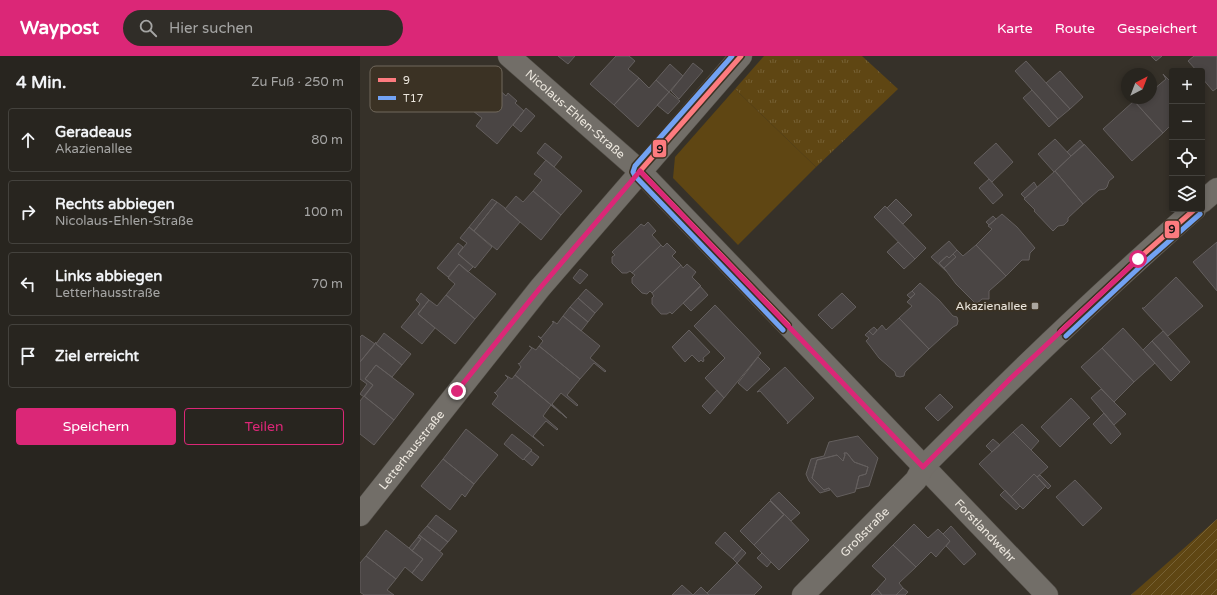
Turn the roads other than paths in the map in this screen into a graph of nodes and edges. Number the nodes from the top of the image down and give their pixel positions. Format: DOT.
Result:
graph roads {
  1 [pos="509,56"];
  2 [pos="742,56"];
  3 [pos="640,171"];
  4 [pos="1217,189"];
  5 [pos="1205,199"];
  6 [pos="1191,212"];
  7 [pos="923,467"];
  8 [pos="360,515"];
  9 [pos="803,595"];
  10 [pos="1047,595"];
  1 -- 3 [label="street, Nicolaus-Ehlen-Straße"];
  2 -- 3 [label="street, Letterhausstraße"];
  3 -- 7 [label="street, Nicolaus-Ehlen-Straße"];
  3 -- 8 [label="street, Letterhausstraße"];
  4 -- 5 [label="street"];
  6 -- 7 [label="street"];
  7 -- 9 [label="street, Großstraße"];
  7 -- 10 [label="street, Forstlandwehr"];
}
